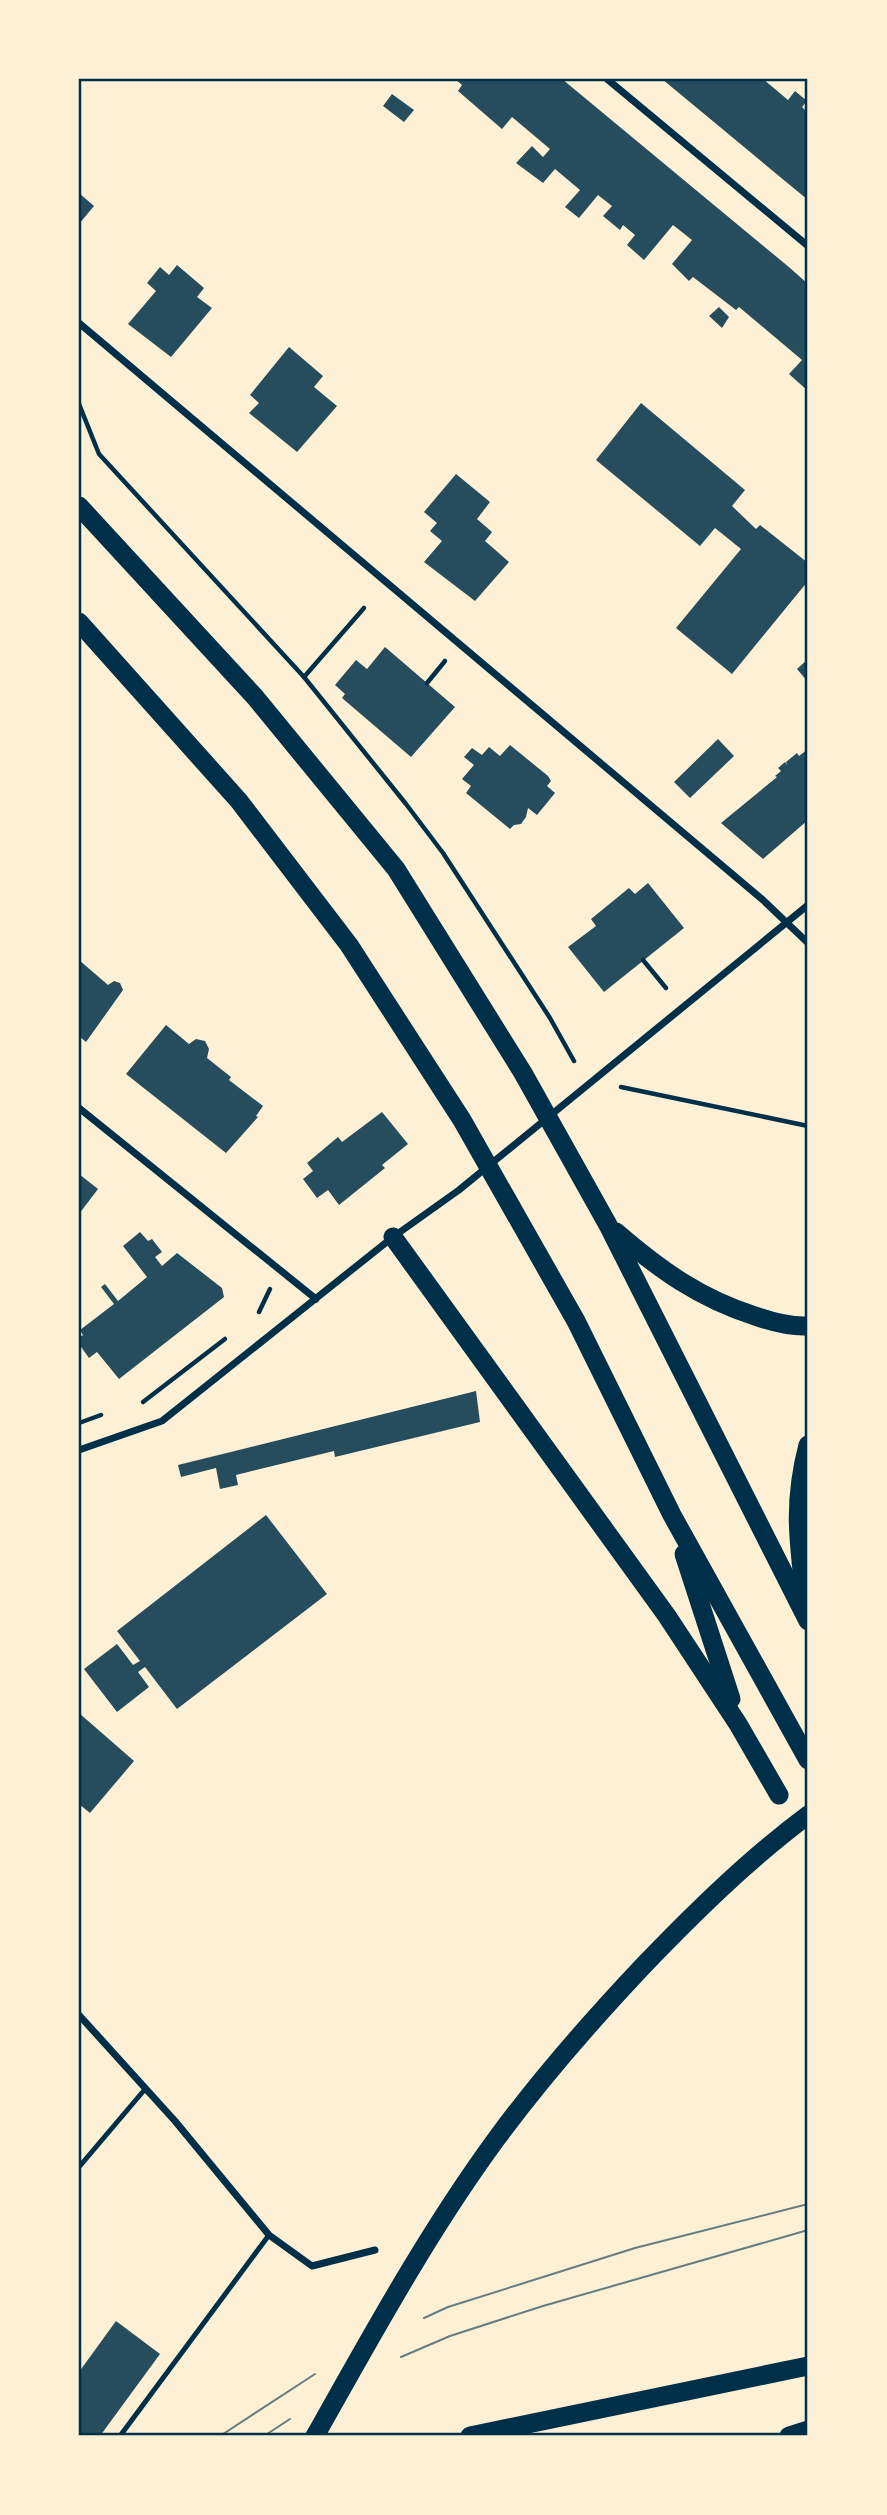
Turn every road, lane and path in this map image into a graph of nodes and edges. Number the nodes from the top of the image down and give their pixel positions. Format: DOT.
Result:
graph roads {
  1 [pos="607,79"];
  2 [pos="808,246"];
  3 [pos="79,323"];
  4 [pos="79,404"];
  5 [pos="79,506"];
  6 [pos="364,607"];
  7 [pos="79,622"];
  8 [pos="445,661"];
  9 [pos="304,677"];
  10 [pos="427,683"];
  11 [pos="808,905"];
  12 [pos="789,923"];
  13 [pos="808,943"];
  14 [pos="643,960"];
  15 [pos="666,988"];
  16 [pos="574,1060"];
  17 [pos="604,1072"];
  18 [pos="79,1108"];
  19 [pos="808,1126"];
  20 [pos="607,1225"];
  21 [pos="393,1237"];
  22 [pos="271,1285"];
  23 [pos="316,1299"];
  24 [pos="251,1318"];
  25 [pos="808,1326"];
  26 [pos="229,1335"];
  27 [pos="142,1403"];
  28 [pos="104,1415"];
  29 [pos="79,1423"];
  30 [pos="808,1445"];
  31 [pos="79,1450"];
  32 [pos="672,1515"];
  33 [pos="808,1620"];
  34 [pos="738,1724"];
  35 [pos="808,1760"];
  36 [pos="779,1795"];
  37 [pos="808,1815"];
  38 [pos="79,2015"];
  39 [pos="146,2088"];
  40 [pos="79,2167"];
  41 [pos="269,2235"];
  42 [pos="375,2250"];
  43 [pos="808,2366"];
  44 [pos="808,2430"];
  45 [pos="120,2436"];
  46 [pos="315,2436"];
  47 [pos="470,2436"];
  48 [pos="789,2436"];
  1 -- 2 [label="street"];
  3 -- 12 [label="street"];
  4 -- 9 [label="path"];
  5 -- 20 [label="highway"];
  6 -- 9 [label="path"];
  7 -- 32 [label="highway"];
  8 -- 10 [label="path"];
  9 -- 16 [label="path"];
  11 -- 12 [label="street"];
  12 -- 13 [label="street"];
  12 -- 17 [label="street"];
  14 -- 15 [label="path"];
  17 -- 19 [label="path"];
  17 -- 21 [label="street"];
  18 -- 23 [label="street"];
  20 -- 25 [label="highway"];
  20 -- 33 [label="highway"];
  21 -- 23 [label="street"];
  21 -- 34 [label="highway"];
  22 -- 24 [label="path"];
  23 -- 31 [label="street"];
  26 -- 27 [label="path"];
  28 -- 29 [label="path"];
  30 -- 33 [label="highway"];
  32 -- 34 [label="highway"];
  32 -- 35 [label="highway"];
  34 -- 36 [label="highway"];
  37 -- 46 [label="highway"];
  38 -- 39 [label="street"];
  39 -- 40 [label="lane"];
  39 -- 41 [label="street"];
  41 -- 42 [label="street"];
  41 -- 45 [label="lane"];
  43 -- 47 [label="highway"];
  44 -- 48 [label="highway"];
}
